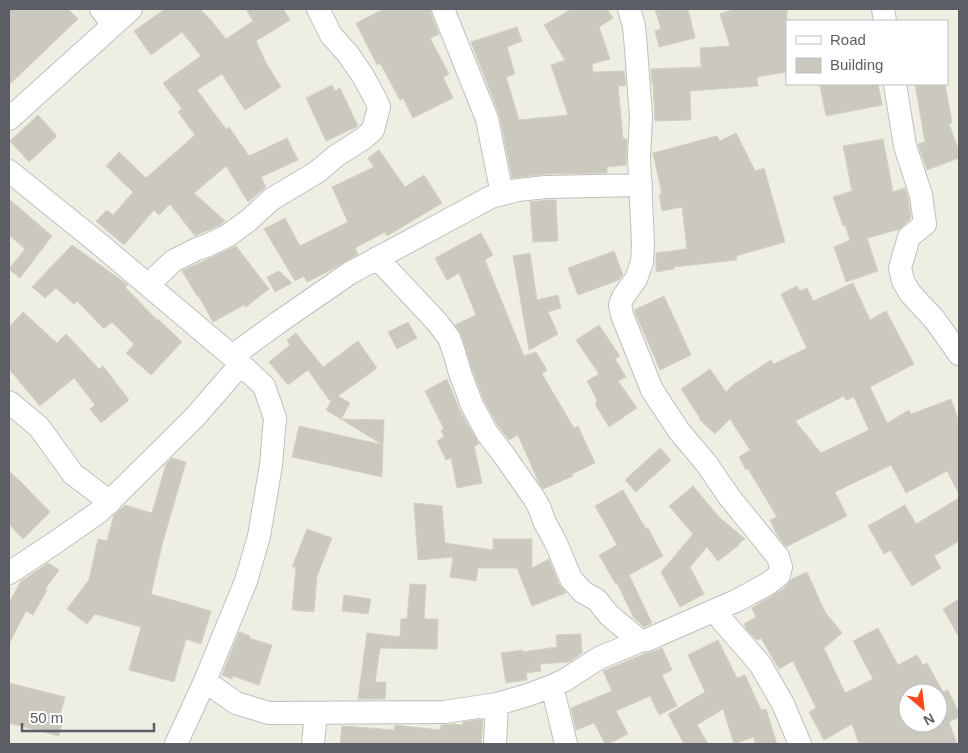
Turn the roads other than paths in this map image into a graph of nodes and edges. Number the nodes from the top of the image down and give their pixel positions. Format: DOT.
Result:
graph roads {
  1 [pos="131,9"];
  2 [pos="318,9"];
  3 [pos="443,9"];
  4 [pos="629,9"];
  5 [pos="107,17"];
  6 [pos="895,85"];
  7 [pos="9,119"];
  8 [pos="9,171"];
  9 [pos="640,185"];
  10 [pos="502,194"];
  11 [pos="377,258"];
  12 [pos="148,285"];
  13 [pos="959,354"];
  14 [pos="236,360"];
  15 [pos="9,402"];
  16 [pos="110,502"];
  17 [pos="9,573"];
  18 [pos="714,611"];
  19 [pos="640,641"];
  20 [pos="205,681"];
  21 [pos="552,686"];
  22 [pos="497,704"];
  23 [pos="316,714"];
  24 [pos="176,744"];
  25 [pos="313,744"];
  26 [pos="495,744"];
  27 [pos="566,744"];
  28 [pos="800,744"];
  1 -- 5 [label="street"];
  2 -- 12 [label="street"];
  3 -- 10 [label="street"];
  4 -- 9 [label="street"];
  5 -- 7 [label="street"];
  6 -- 13 [label="street"];
  8 -- 12 [label="street"];
  9 -- 10 [label="street"];
  9 -- 18 [label="street"];
  10 -- 11 [label="street"];
  11 -- 14 [label="street"];
  11 -- 19 [label="street"];
  12 -- 14 [label="street"];
  14 -- 16 [label="street"];
  14 -- 20 [label="street"];
  15 -- 16 [label="street"];
  16 -- 17 [label="street"];
  18 -- 19 [label="street"];
  18 -- 28 [label="street"];
  19 -- 21 [label="street"];
  20 -- 23 [label="street"];
  20 -- 24 [label="street"];
  21 -- 22 [label="street"];
  21 -- 27 [label="street"];
  22 -- 23 [label="street"];
  22 -- 26 [label="street"];
  23 -- 25 [label="street"];
}
